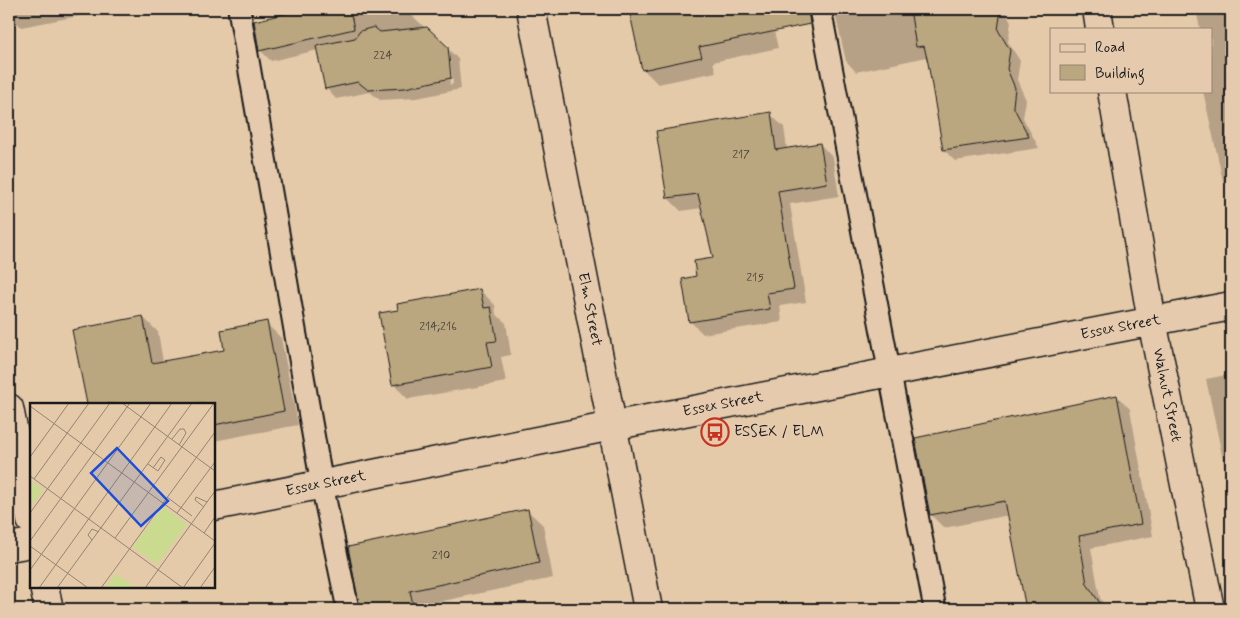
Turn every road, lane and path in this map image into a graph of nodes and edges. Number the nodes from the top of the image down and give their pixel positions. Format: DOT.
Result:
graph roads {
  1 [pos="238,9"];
  2 [pos="531,9"];
  3 [pos="820,9"];
  4 [pos="1097,9"];
  5 [pos="1100,28"];
  6 [pos="1112,92"];
  7 [pos="1231,306"];
  8 [pos="1152,321"];
  9 [pos="890,372"];
  10 [pos="9,408"];
  11 [pos="613,426"];
  12 [pos="322,484"];
  13 [pos="215,506"];
  14 [pos="30,515"];
  15 [pos="30,543"];
  16 [pos="9,547"];
  17 [pos="44,588"];
  18 [pos="49,609"];
  19 [pos="348,609"];
  20 [pos="648,609"];
  21 [pos="935,609"];
  22 [pos="1210,609"];
  1 -- 12 [label="lane"];
  2 -- 11 [label="street, Elm Street"];
  3 -- 9 [label="lane"];
  4 -- 5 [label="street"];
  6 -- 8 [label="street, Walnut Street"];
  7 -- 8 [label="street, Essex Street"];
  8 -- 9 [label="street, Essex Street"];
  8 -- 22 [label="street, Walnut Street"];
  9 -- 11 [label="street, Essex Street"];
  9 -- 21 [label="lane"];
  10 -- 14 [label="street"];
  11 -- 12 [label="street, Essex Street"];
  11 -- 20 [label="street, Elm Street"];
  12 -- 13 [label="street, Essex Street"];
  12 -- 19 [label="lane"];
  15 -- 16 [label="street"];
  17 -- 18 [label="street"];
}
